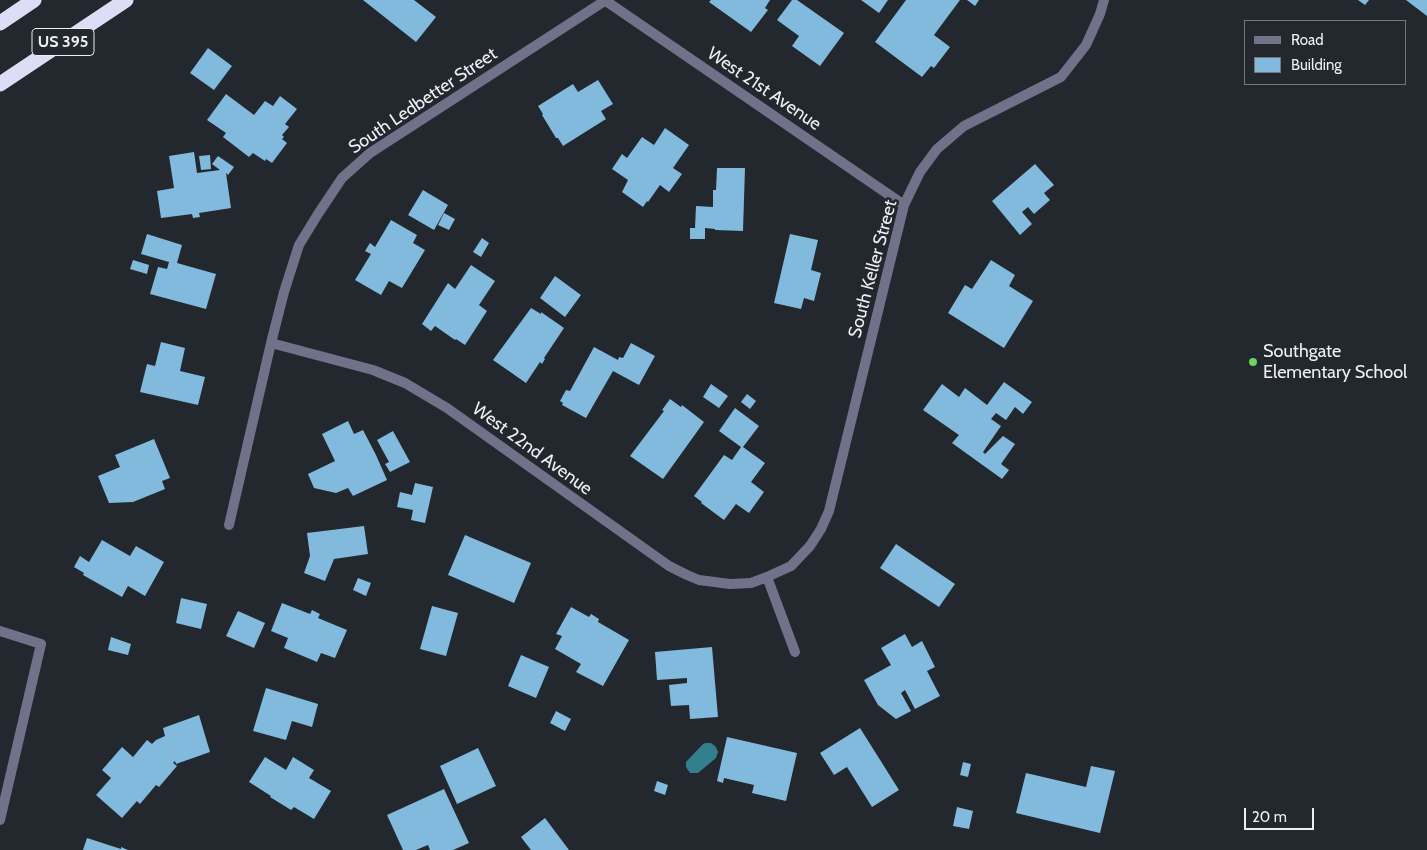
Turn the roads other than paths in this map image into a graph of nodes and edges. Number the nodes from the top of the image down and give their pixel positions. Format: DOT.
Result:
graph roads {
  1 [pos="34,0"];
  2 [pos="126,0"];
  3 [pos="606,0"];
  4 [pos="1104,0"];
  5 [pos="0,23"];
  6 [pos="0,84"];
  7 [pos="904,205"];
  8 [pos="271,343"];
  9 [pos="229,525"];
  10 [pos="767,577"];
  11 [pos="0,632"];
  12 [pos="795,652"];
  13 [pos="5,777"];
  14 [pos="0,820"];
  1 -- 5 [label="highway, US 395"];
  2 -- 6 [label="highway, US 395"];
  3 -- 7 [label="street, West 21st Avenue"];
  3 -- 8 [label="street, South Ledbetter Street"];
  4 -- 7 [label="street, South Keller Street"];
  7 -- 10 [label="street, South Keller Street"];
  8 -- 9 [label="street, South Ledbetter Street"];
  8 -- 10 [label="street, West 22nd Avenue"];
  10 -- 12 [label="street"];
  11 -- 13 [label="street"];
  13 -- 14 [label="street"];
}
